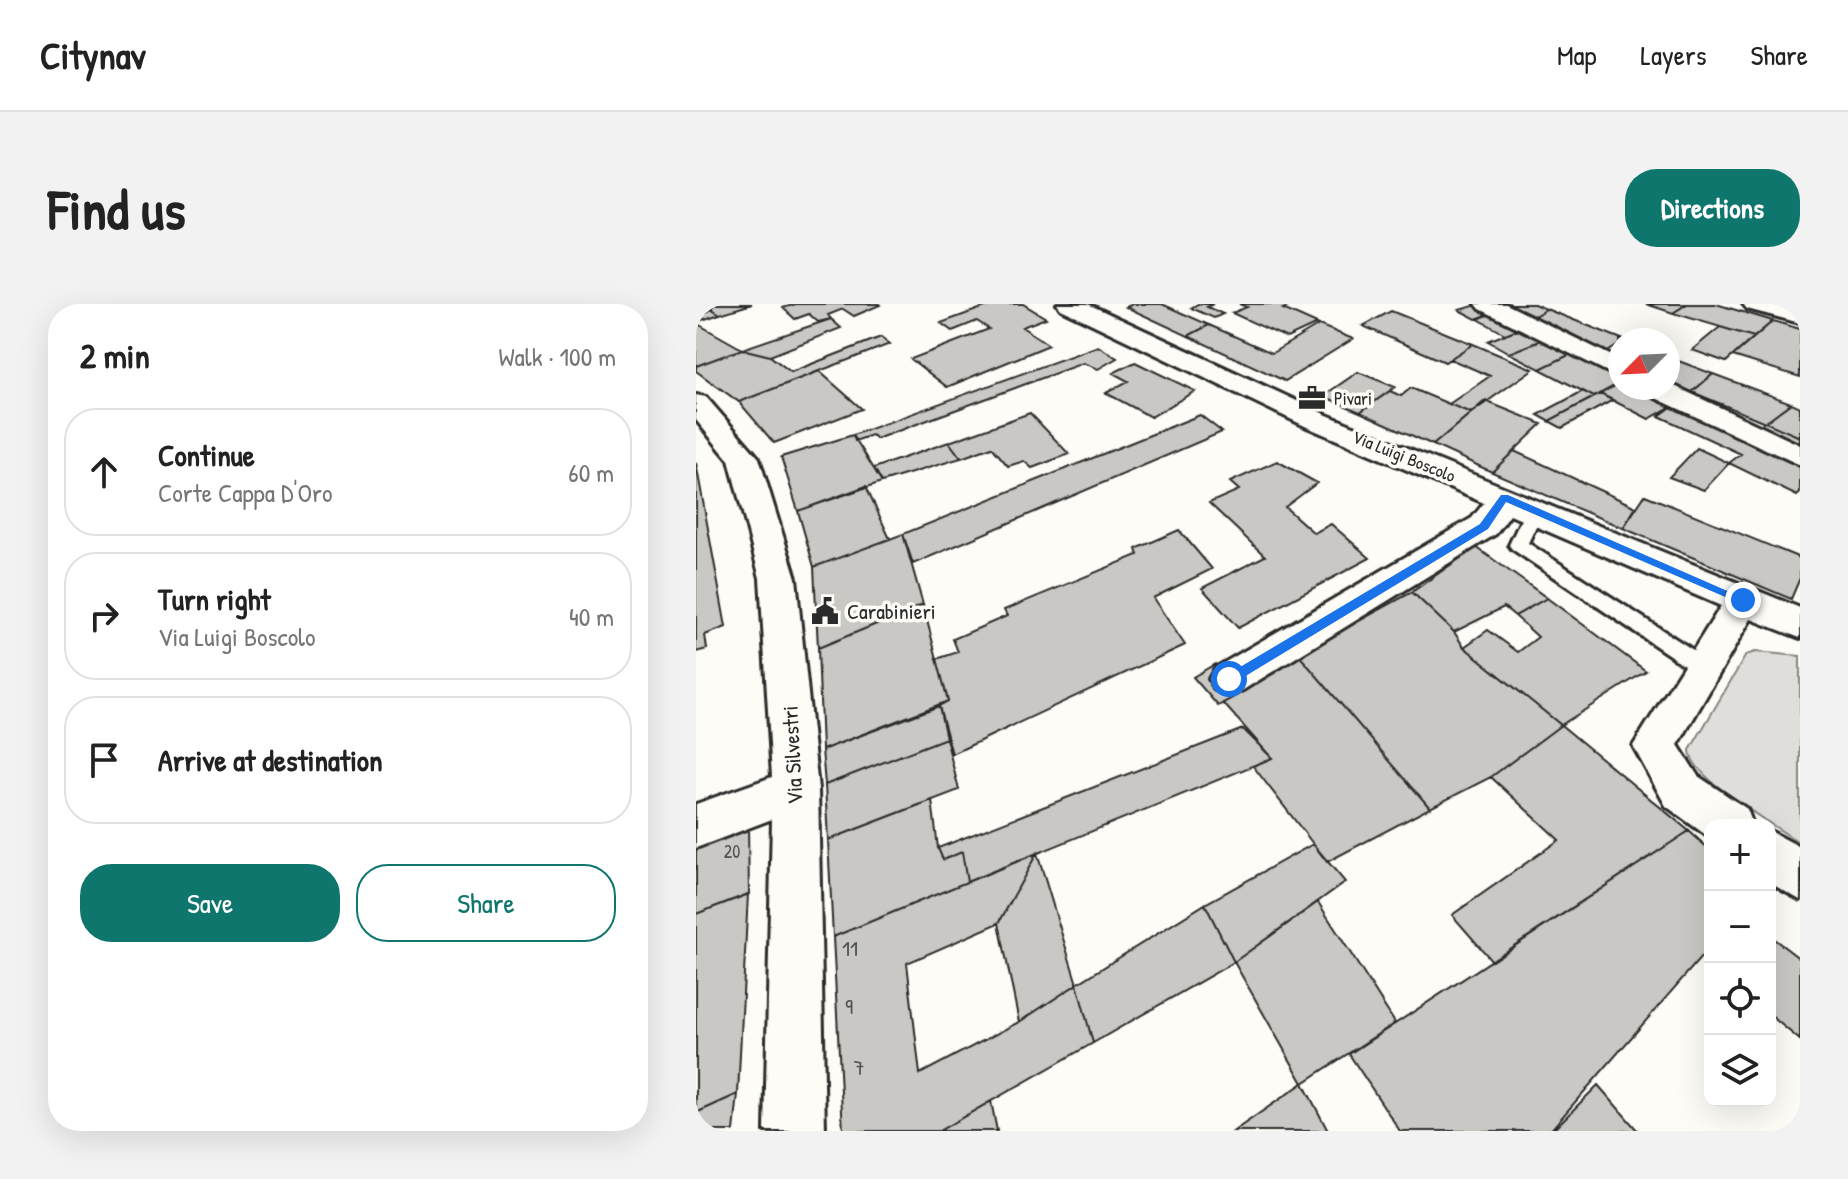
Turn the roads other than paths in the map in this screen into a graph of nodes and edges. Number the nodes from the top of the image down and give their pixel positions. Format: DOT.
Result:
graph roads {
  1 [pos="1069,304"];
  2 [pos="1488,304"];
  3 [pos="1755,304"];
  4 [pos="1800,316"];
  5 [pos="1608,364"];
  6 [pos="1680,399"];
  7 [pos="696,403"];
  8 [pos="1800,456"];
  9 [pos="1519,504"];
  10 [pos="1743,600"];
  11 [pos="1800,624"];
  12 [pos="1703,667"];
  13 [pos="1229,679"];
  14 [pos="795,789"];
  15 [pos="1722,819"];
  16 [pos="696,826"];
  17 [pos="1776,858"];
  18 [pos="1800,876"];
  19 [pos="795,1131"];
  1 -- 9 [label="street, Via Luigi Boscolo"];
  2 -- 5 [label="street"];
  3 -- 4 [label="street"];
  6 -- 8 [label="street"];
  7 -- 14 [label="street, Via Silvestri"];
  9 -- 10 [label="street, Via Luigi Boscolo"];
  9 -- 12 [label="lane"];
  9 -- 13 [label="street"];
  10 -- 11 [label="street, Via Luigi Boscolo"];
  10 -- 12 [label="street"];
  12 -- 15 [label="street"];
  14 -- 16 [label="street"];
  14 -- 19 [label="street, Via Silvestri"];
  17 -- 18 [label="street"];
}
